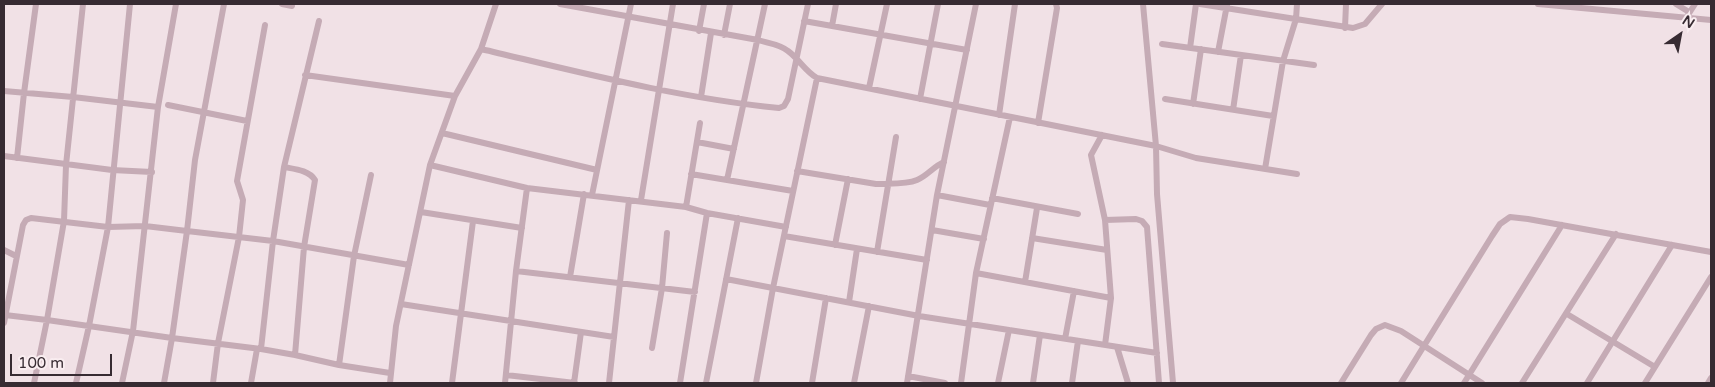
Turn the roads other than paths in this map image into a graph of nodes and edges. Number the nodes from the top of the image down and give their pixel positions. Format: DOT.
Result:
graph roads {
  1 [pos="36,4"];
  2 [pos="83,4"];
  3 [pos="130,4"];
  4 [pos="168,4"];
  5 [pos="176,4"];
  6 [pos="224,4"];
  7 [pos="282,4"];
  8 [pos="496,4"];
  9 [pos="560,4"];
  10 [pos="631,4"];
  11 [pos="673,4"];
  12 [pos="704,4"];
  13 [pos="730,4"];
  14 [pos="765,4"];
  15 [pos="808,4"];
  16 [pos="836,4"];
  17 [pos="888,4"];
  18 [pos="938,4"];
  19 [pos="976,4"];
  20 [pos="1015,4"];
  21 [pos="1056,4"];
  22 [pos="1142,4"];
  23 [pos="1196,4"];
  24 [pos="1200,4"];
  25 [pos="1252,4"];
  26 [pos="1297,4"];
  27 [pos="1346,4"];
  28 [pos="1382,4"];
  29 [pos="1538,4"];
  30 [pos="1676,4"];
  31 [pos="1695,4"];
  32 [pos="292,6"];
  33 [pos="1227,6"];
  34 [pos="1252,12"];
  35 [pos="1688,15"];
  36 [pos="629,17"];
  37 [pos="1296,20"];
  38 [pos="1711,20"];
  39 [pos="319,21"];
  40 [pos="804,21"];
  41 [pos="265,25"];
  42 [pos="669,25"];
  43 [pos="832,26"];
  44 [pos="1346,28"];
  45 [pos="699,30"];
  46 [pos="711,33"];
  47 [pos="724,35"];
  48 [pos="881,35"];
  49 [pos="758,40"];
  50 [pos="931,44"];
  51 [pos="1162,44"];
  52 [pos="1190,48"];
  53 [pos="481,49"];
  54 [pos="1201,49"];
  55 [pos="967,50"];
  56 [pos="1218,52"];
  57 [pos="1241,55"];
  58 [pos="796,58"];
  59 [pos="1283,61"];
  60 [pos="1314,65"];
  61 [pos="305,75"];
  62 [pos="817,78"];
  63 [pos="616,80"];
  64 [pos="869,88"];
  65 [pos="660,89"];
  66 [pos="4,91"];
  67 [pos="24,93"];
  68 [pos="455,96"];
  69 [pos="73,97"];
  70 [pos="701,97"];
  71 [pos="920,99"];
  72 [pos="1165,99"];
  73 [pos="119,103"];
  74 [pos="743,104"];
  75 [pos="1193,104"];
  76 [pos="168,105"];
  77 [pos="956,106"];
  78 [pos="158,107"];
  79 [pos="1233,110"];
  80 [pos="204,113"];
  81 [pos="999,115"];
  82 [pos="1273,116"];
  83 [pos="1010,117"];
  84 [pos="247,121"];
  85 [pos="700,123"];
  86 [pos="1038,123"];
  87 [pos="442,133"];
  88 [pos="1102,135"];
  89 [pos="896,137"];
  90 [pos="697,142"];
  91 [pos="1156,146"];
  92 [pos="734,149"];
  93 [pos="4,156"];
  94 [pos="17,158"];
  95 [pos="944,162"];
  96 [pos="430,164"];
  97 [pos="66,165"];
  98 [pos="284,167"];
  99 [pos="1265,169"];
  100 [pos="112,170"];
  101 [pos="597,170"];
  102 [pos="797,171"];
  103 [pos="152,172"];
  104 [pos="691,174"];
  105 [pos="1298,174"];
  106 [pos="371,176"];
  107 [pos="848,179"];
  108 [pos="727,180"];
  109 [pos="887,183"];
  110 [pos="527,188"];
  111 [pos="793,191"];
  112 [pos="584,194"];
  113 [pos="937,194"];
  114 [pos="592,195"];
  115 [pos="629,200"];
  116 [pos="641,200"];
  117 [pos="991,202"];
  118 [pos="686,207"];
  119 [pos="1037,208"];
  120 [pos="421,212"];
  121 [pos="707,213"];
  122 [pos="1078,214"];
  123 [pos="738,218"];
  124 [pos="473,220"];
  125 [pos="1105,220"];
  126 [pos="64,221"];
  127 [pos="1562,225"];
  128 [pos="108,226"];
  129 [pos="145,226"];
  130 [pos="786,227"];
  131 [pos="522,228"];
  132 [pos="932,230"];
  133 [pos="187,231"];
  134 [pos="667,233"];
  135 [pos="1616,234"];
  136 [pos="784,236"];
  137 [pos="239,237"];
  138 [pos="1032,238"];
  139 [pos="984,239"];
  140 [pos="273,241"];
  141 [pos="835,245"];
  142 [pos="1672,245"];
  143 [pos="304,248"];
  144 [pos="858,249"];
  145 [pos="4,250"];
  146 [pos="1107,250"];
  147 [pos="877,252"];
  148 [pos="1711,252"];
  149 [pos="16,256"];
  150 [pos="354,256"];
  151 [pos="927,260"];
  152 [pos="409,265"];
  153 [pos="516,271"];
  154 [pos="976,273"];
  155 [pos="570,277"];
  156 [pos="1711,277"];
  157 [pos="726,279"];
  158 [pos="1025,282"];
  159 [pos="620,283"];
  160 [pos="662,288"];
  161 [pos="773,288"];
  162 [pos="695,292"];
  163 [pos="1074,292"];
  164 [pos="826,298"];
  165 [pos="1111,298"];
  166 [pos="849,302"];
  167 [pos="401,304"];
  168 [pos="869,306"];
  169 [pos="461,313"];
  170 [pos="1567,314"];
  171 [pos="5,315"];
  172 [pos="919,316"];
  173 [pos="47,320"];
  174 [pos="511,321"];
  175 [pos="4,323"];
  176 [pos="968,323"];
  177 [pos="89,326"];
  178 [pos="1009,330"];
  179 [pos="133,331"];
  180 [pos="582,332"];
  181 [pos="1040,335"];
  182 [pos="614,337"];
  183 [pos="172,338"];
  184 [pos="1065,339"];
  185 [pos="1078,341"];
  186 [pos="1612,342"];
  187 [pos="218,343"];
  188 [pos="1106,345"];
  189 [pos="1424,346"];
  190 [pos="1117,347"];
  191 [pos="652,348"];
  192 [pos="259,349"];
  193 [pos="1157,353"];
  194 [pos="295,355"];
  195 [pos="339,365"];
  196 [pos="1655,367"];
  197 [pos="390,373"];
  198 [pos="1469,374"];
  199 [pos="506,375"];
  200 [pos="1711,378"];
  201 [pos="908,380"];
  202 [pos="34,383"];
  203 [pos="76,383"];
  204 [pos="122,383"];
  205 [pos="164,383"];
  206 [pos="213,383"];
  207 [pos="251,383"];
  208 [pos="390,383"];
  209 [pos="452,383"];
  210 [pos="505,383"];
  211 [pos="558,383"];
  212 [pos="574,383"];
  213 [pos="609,383"];
  214 [pos="680,383"];
  215 [pos="706,383"];
  216 [pos="757,383"];
  217 [pos="812,383"];
  218 [pos="854,383"];
  219 [pos="945,383"];
  220 [pos="962,383"];
  221 [pos="998,383"];
  222 [pos="1033,383"];
  223 [pos="1072,383"];
  224 [pos="1128,383"];
  225 [pos="1160,383"];
  226 [pos="1172,383"];
  227 [pos="1341,383"];
  228 [pos="1402,383"];
  229 [pos="1464,383"];
  230 [pos="1482,383"];
  231 [pos="1522,383"];
  232 [pos="1586,383"];
  233 [pos="1645,383"];
  234 [pos="1708,383"];
  1 -- 67 [label="street"];
  2 -- 69 [label="street"];
  3 -- 73 [label="street"];
  4 -- 5 [label="street"];
  5 -- 78 [label="street"];
  6 -- 80 [label="street"];
  7 -- 32 [label="street"];
  8 -- 53 [label="street"];
  9 -- 36 [label="street"];
  10 -- 36 [label="street"];
  11 -- 42 [label="street"];
  12 -- 45 [label="street"];
  13 -- 47 [label="street"];
  14 -- 49 [label="street"];
  15 -- 40 [label="street"];
  16 -- 43 [label="street"];
  17 -- 48 [label="street"];
  18 -- 50 [label="street"];
  19 -- 55 [label="street"];
  20 -- 81 [label="street"];
  21 -- 86 [label="street"];
  22 -- 91 [label="street"];
  23 -- 52 [label="street"];
  24 -- 33 [label="street"];
  25 -- 34 [label="street"];
  26 -- 37 [label="street"];
  27 -- 44 [label="street"];
  28 -- 44 [label="street"];
  29 -- 35 [label="street"];
  30 -- 35 [label="street"];
  31 -- 35 [label="street"];
  33 -- 34 [label="street"];
  33 -- 56 [label="street"];
  34 -- 37 [label="street"];
  35 -- 38 [label="street"];
  36 -- 42 [label="street"];
  36 -- 63 [label="street"];
  37 -- 44 [label="street"];
  37 -- 59 [label="street"];
  39 -- 61 [label="street"];
  40 -- 43 [label="street"];
  40 -- 58 [label="street"];
  41 -- 84 [label="street"];
  42 -- 45 [label="street"];
  42 -- 65 [label="street"];
  43 -- 48 [label="street"];
  45 -- 46 [label="street"];
  46 -- 47 [label="street"];
  46 -- 70 [label="street"];
  47 -- 49 [label="street"];
  48 -- 50 [label="street"];
  48 -- 64 [label="street"];
  49 -- 58 [label="street"];
  49 -- 74 [label="street"];
  50 -- 55 [label="street"];
  50 -- 71 [label="street"];
  51 -- 52 [label="street"];
  52 -- 54 [label="street"];
  53 -- 63 [label="street"];
  53 -- 68 [label="street"];
  54 -- 56 [label="street"];
  54 -- 75 [label="street"];
  55 -- 77 [label="street"];
  56 -- 57 [label="street"];
  57 -- 59 [label="street"];
  57 -- 79 [label="street"];
  58 -- 62 [label="street"];
  58 -- 74 [label="street"];
  59 -- 60 [label="street"];
  59 -- 82 [label="street"];
  61 -- 68 [label="street"];
  61 -- 98 [label="street"];
  62 -- 64 [label="street"];
  62 -- 102 [label="street"];
  63 -- 65 [label="street"];
  63 -- 101 [label="street"];
  64 -- 71 [label="street"];
  65 -- 70 [label="street"];
  65 -- 116 [label="street"];
  66 -- 67 [label="street"];
  67 -- 69 [label="street"];
  67 -- 94 [label="street"];
  68 -- 87 [label="street"];
  69 -- 73 [label="street"];
  69 -- 97 [label="street"];
  70 -- 74 [label="street"];
  71 -- 77 [label="street"];
  72 -- 75 [label="street"];
  73 -- 78 [label="street"];
  73 -- 100 [label="street"];
  74 -- 92 [label="street"];
  75 -- 79 [label="street"];
  76 -- 80 [label="street"];
  77 -- 81 [label="street"];
  77 -- 95 [label="street"];
  78 -- 103 [label="street"];
  79 -- 82 [label="street"];
  80 -- 84 [label="street"];
  80 -- 133 [label="street"];
  81 -- 83 [label="street"];
  82 -- 99 [label="street"];
  83 -- 86 [label="street"];
  83 -- 117 [label="street"];
  84 -- 137 [label="street"];
  85 -- 90 [label="street"];
  86 -- 88 [label="street"];
  87 -- 96 [label="street"];
  87 -- 101 [label="street"];
  88 -- 91 [label="street"];
  88 -- 125 [label="street"];
  89 -- 109 [label="street"];
  90 -- 92 [label="street"];
  90 -- 104 [label="street"];
  91 -- 99 [label="street"];
  91 -- 226 [label="street"];
  92 -- 108 [label="street"];
  93 -- 94 [label="street"];
  94 -- 97 [label="street"];
  95 -- 109 [label="street"];
  95 -- 113 [label="street"];
  96 -- 110 [label="street"];
  96 -- 120 [label="street"];
  97 -- 100 [label="street"];
  97 -- 126 [label="street"];
  98 -- 140 [label="street"];
  98 -- 143 [label="street"];
  99 -- 105 [label="street"];
  100 -- 103 [label="street"];
  100 -- 128 [label="street"];
  101 -- 114 [label="street"];
  102 -- 107 [label="street"];
  102 -- 111 [label="street"];
  103 -- 129 [label="street"];
  104 -- 108 [label="street"];
  104 -- 118 [label="street"];
  106 -- 150 [label="street"];
  107 -- 109 [label="street"];
  107 -- 141 [label="street"];
  108 -- 111 [label="street"];
  109 -- 147 [label="street"];
  110 -- 112 [label="street"];
  110 -- 131 [label="street"];
  111 -- 130 [label="street"];
  112 -- 114 [label="street"];
  112 -- 155 [label="street"];
  113 -- 117 [label="street"];
  113 -- 132 [label="street"];
  114 -- 115 [label="street"];
  115 -- 116 [label="street"];
  115 -- 159 [label="street"];
  116 -- 118 [label="street"];
  117 -- 119 [label="street"];
  117 -- 139 [label="street"];
  118 -- 121 [label="street"];
  119 -- 122 [label="street"];
  119 -- 138 [label="street"];
  120 -- 124 [label="street"];
  120 -- 152 [label="street"];
  121 -- 123 [label="street"];
  121 -- 162 [label="street"];
  123 -- 130 [label="street"];
  123 -- 157 [label="street"];
  124 -- 131 [label="street"];
  124 -- 169 [label="street"];
  125 -- 146 [label="street"];
  125 -- 193 [label="street"];
  126 -- 128 [label="street"];
  126 -- 149 [label="street"];
  126 -- 173 [label="street"];
  127 -- 135 [label="street"];
  127 -- 189 [label="street"];
  127 -- 198 [label="street"];
  128 -- 129 [label="street"];
  128 -- 177 [label="street"];
  129 -- 133 [label="street"];
  129 -- 179 [label="street"];
  130 -- 136 [label="street"];
  131 -- 153 [label="street"];
  132 -- 139 [label="street"];
  132 -- 151 [label="street"];
  133 -- 137 [label="street"];
  133 -- 183 [label="street"];
  134 -- 160 [label="street"];
  135 -- 142 [label="street"];
  135 -- 170 [label="street"];
  136 -- 141 [label="street"];
  136 -- 161 [label="street"];
  137 -- 140 [label="street"];
  137 -- 187 [label="street"];
  138 -- 146 [label="street"];
  138 -- 158 [label="street"];
  139 -- 154 [label="street"];
  140 -- 143 [label="street"];
  140 -- 192 [label="street"];
  141 -- 144 [label="street"];
  142 -- 148 [label="street"];
  142 -- 186 [label="street"];
  143 -- 150 [label="street"];
  143 -- 194 [label="street"];
  144 -- 147 [label="street"];
  144 -- 166 [label="street"];
  145 -- 149 [label="street"];
  146 -- 165 [label="street"];
  147 -- 151 [label="street"];
  149 -- 171 [label="street"];
  150 -- 152 [label="street"];
  150 -- 195 [label="street"];
  151 -- 172 [label="street"];
  152 -- 167 [label="street"];
  153 -- 155 [label="street"];
  153 -- 174 [label="street"];
  154 -- 158 [label="street"];
  154 -- 176 [label="street"];
  155 -- 159 [label="street"];
  156 -- 196 [label="street"];
  157 -- 161 [label="street"];
  157 -- 215 [label="street"];
  158 -- 163 [label="street"];
  159 -- 160 [label="street"];
  159 -- 182 [label="street"];
  160 -- 162 [label="street"];
  160 -- 191 [label="street"];
  161 -- 164 [label="street"];
  161 -- 216 [label="street"];
  162 -- 214 [label="street"];
  163 -- 165 [label="street"];
  163 -- 184 [label="street"];
  164 -- 166 [label="street"];
  164 -- 217 [label="street"];
  165 -- 188 [label="street"];
  166 -- 168 [label="street"];
  167 -- 169 [label="street"];
  167 -- 197 [label="street"];
  168 -- 172 [label="street"];
  168 -- 218 [label="street"];
  169 -- 174 [label="street"];
  169 -- 209 [label="street"];
  170 -- 186 [label="street"];
  170 -- 231 [label="street"];
  171 -- 173 [label="street"];
  171 -- 175 [label="street"];
  172 -- 176 [label="street"];
  172 -- 201 [label="street"];
  173 -- 177 [label="street"];
  173 -- 202 [label="street"];
  174 -- 180 [label="street"];
  174 -- 199 [label="street"];
  176 -- 178 [label="street"];
  176 -- 220 [label="street"];
  177 -- 179 [label="street"];
  177 -- 203 [label="street"];
  178 -- 181 [label="street"];
  178 -- 221 [label="street"];
  179 -- 183 [label="street"];
  179 -- 204 [label="street"];
  180 -- 182 [label="street"];
  180 -- 212 [label="street"];
  181 -- 184 [label="street"];
  181 -- 222 [label="street"];
  182 -- 213 [label="street"];
  183 -- 187 [label="street"];
  183 -- 205 [label="street"];
  184 -- 185 [label="street"];
  185 -- 188 [label="street"];
  185 -- 223 [label="street"];
  186 -- 196 [label="street"];
  186 -- 232 [label="street"];
  187 -- 192 [label="street"];
  187 -- 206 [label="street"];
  188 -- 190 [label="street"];
  189 -- 198 [label="street"];
  189 -- 227 [label="street"];
  189 -- 228 [label="street"];
  190 -- 193 [label="street"];
  190 -- 224 [label="street"];
  192 -- 194 [label="street"];
  192 -- 207 [label="street"];
  193 -- 225 [label="street"];
  194 -- 195 [label="street"];
  195 -- 197 [label="street"];
  196 -- 233 [label="street"];
  197 -- 208 [label="street"];
  198 -- 229 [label="street"];
  198 -- 230 [label="street"];
  199 -- 210 [label="street"];
  199 -- 211 [label="street"];
  200 -- 234 [label="street"];
  201 -- 219 [label="street"];
  211 -- 212 [label="street"];
}
